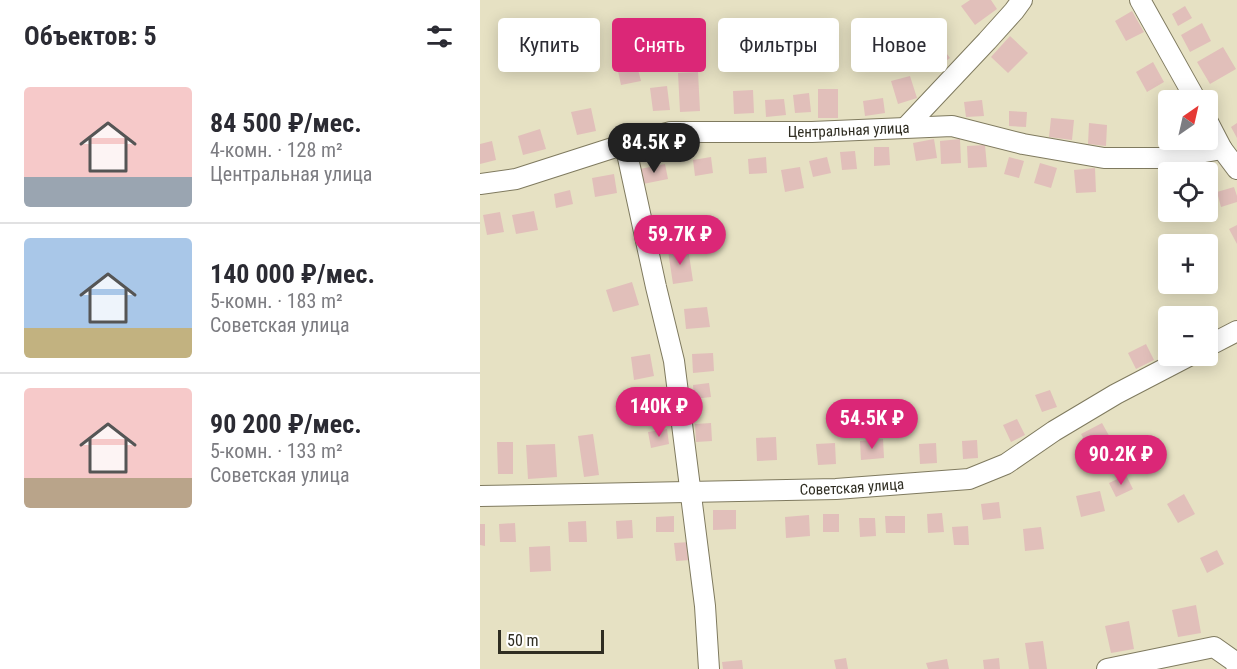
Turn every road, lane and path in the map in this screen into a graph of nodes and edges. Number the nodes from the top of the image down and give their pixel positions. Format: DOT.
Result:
graph roads {
  1 [pos="1022,0"];
  2 [pos="1140,0"];
  3 [pos="1190,90"];
  4 [pos="906,128"];
  5 [pos="1218,141"];
  6 [pos="625,144"];
  7 [pos="1222,149"];
  8 [pos="1237,169"];
  9 [pos="480,184"];
  10 [pos="1237,331"];
  11 [pos="1218,341"];
  12 [pos="1171,366"];
  13 [pos="691,491"];
  14 [pos="480,496"];
  15 [pos="1237,667"];
  16 [pos="709,669"];
  17 [pos="1107,669"];
  1 -- 4 [label="street"];
  2 -- 3 [label="street"];
  4 -- 6 [label="street, Центральная улица"];
  4 -- 7 [label="street, Центральная улица"];
  5 -- 7 [label="street"];
  6 -- 9 [label="street, Центральная улица"];
  6 -- 13 [label="street"];
  7 -- 8 [label="street"];
  10 -- 11 [label="street"];
  12 -- 13 [label="street, Советская улица"];
  13 -- 14 [label="street, Советская улица"];
  13 -- 16 [label="street"];
  15 -- 17 [label="street"];
}
